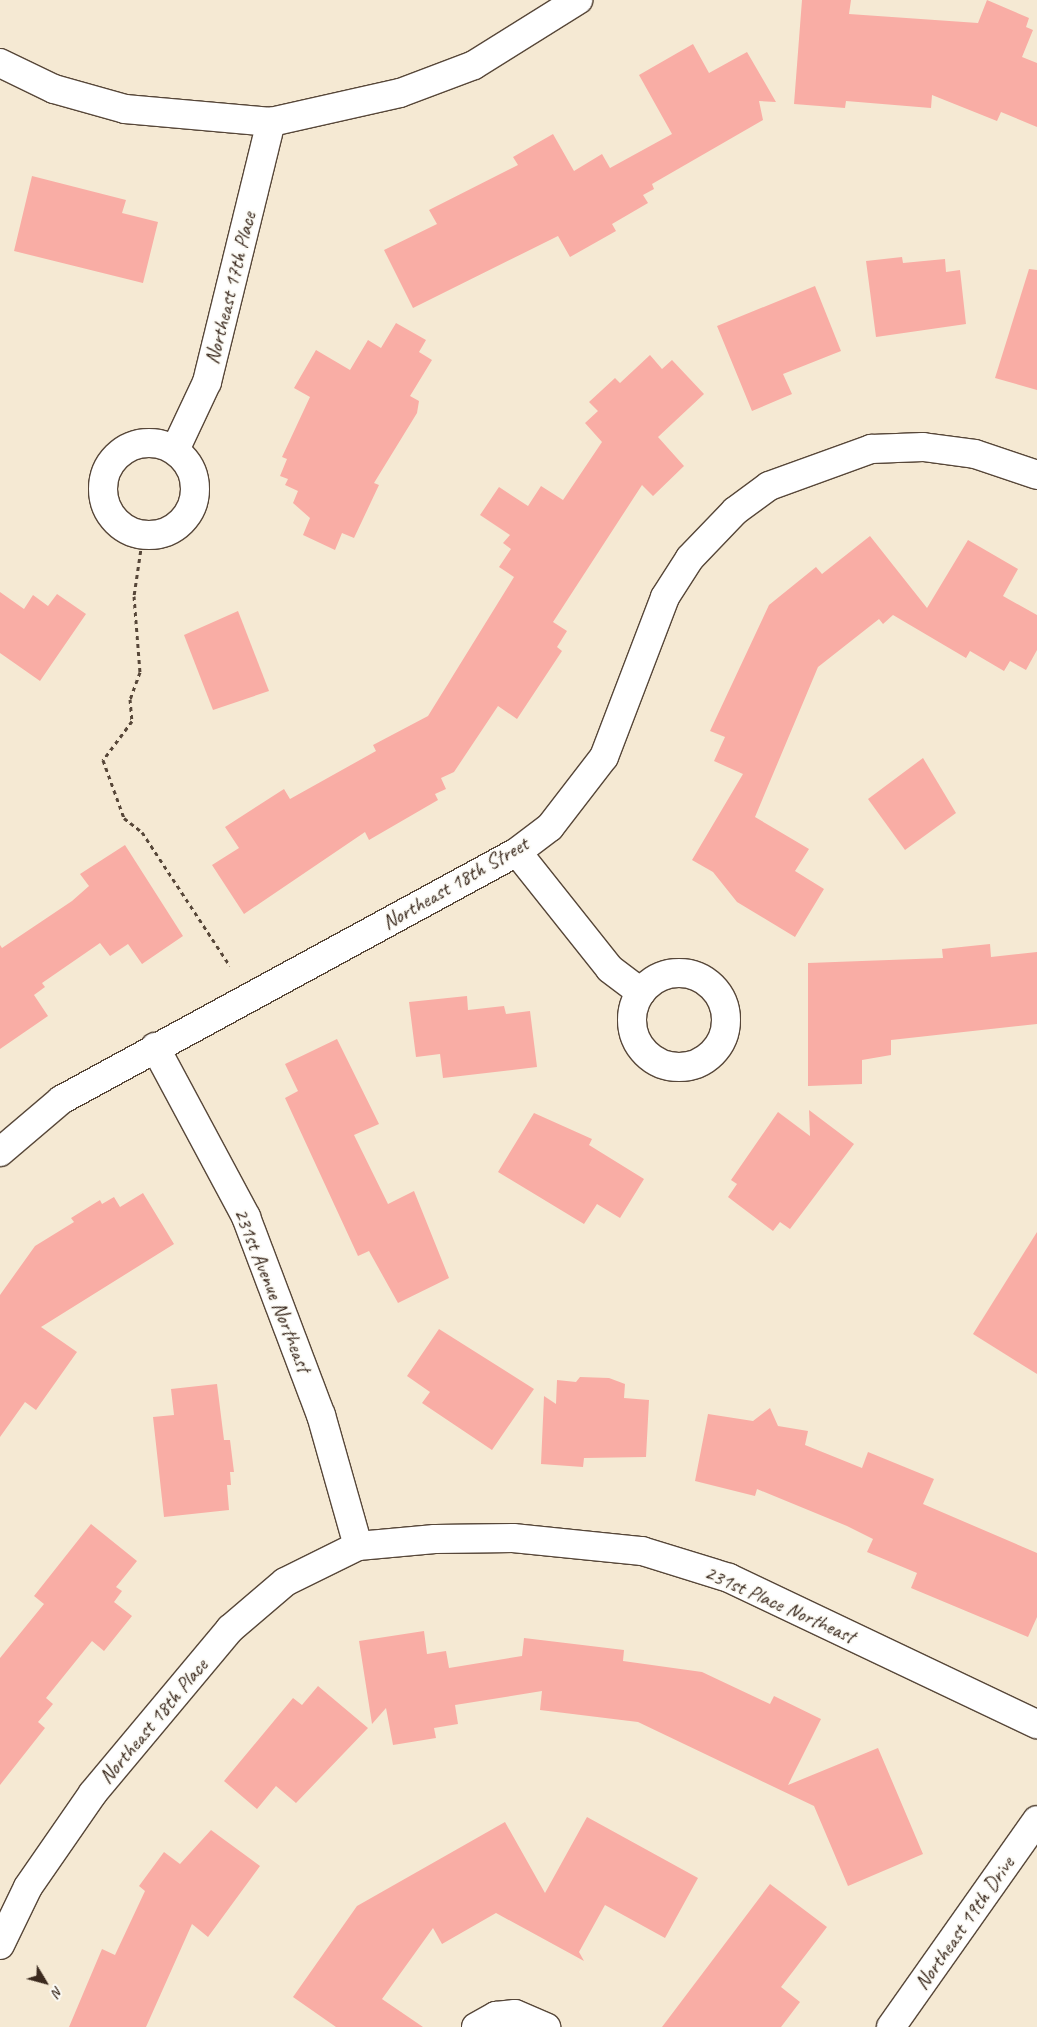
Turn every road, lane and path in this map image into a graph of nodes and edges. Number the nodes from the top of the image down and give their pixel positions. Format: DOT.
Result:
graph roads {
  1 [pos="578,0"];
  2 [pos="0,64"];
  3 [pos="271,122"];
  4 [pos="175,450"];
  5 [pos="1037,476"];
  6 [pos="142,535"];
  7 [pos="517,852"];
  8 [pos="640,992"];
  9 [pos="251,996"];
  10 [pos="156,1047"];
  11 [pos="0,1152"];
  12 [pos="358,1546"];
  13 [pos="1037,1724"];
  14 [pos="1037,1820"];
  15 [pos="0,1945"];
  16 [pos="476,2027"];
  17 [pos="546,2027"];
  18 [pos="892,2027"];
  1 -- 3 [label="street"];
  2 -- 3 [label="street"];
  3 -- 4 [label="street, Northeast 17th Place"];
  4 -- 6 [label="street"];
  4 -- 6 [label="street"];
  5 -- 7 [label="street, Northeast 18th Street"];
  6 -- 9 [label="path"];
  7 -- 8 [label="street"];
  7 -- 9 [label="street, Northeast 18th Street"];
  9 -- 10 [label="street, Northeast 18th Street"];
  10 -- 11 [label="street, Northeast 18th Street"];
  10 -- 12 [label="street, 231st Avenue Northeast"];
  12 -- 13 [label="street, 231st Place Northeast"];
  12 -- 15 [label="street, Northeast 18th Place"];
  14 -- 18 [label="street, Northeast 19th Drive"];
  16 -- 17 [label="street"];
}
